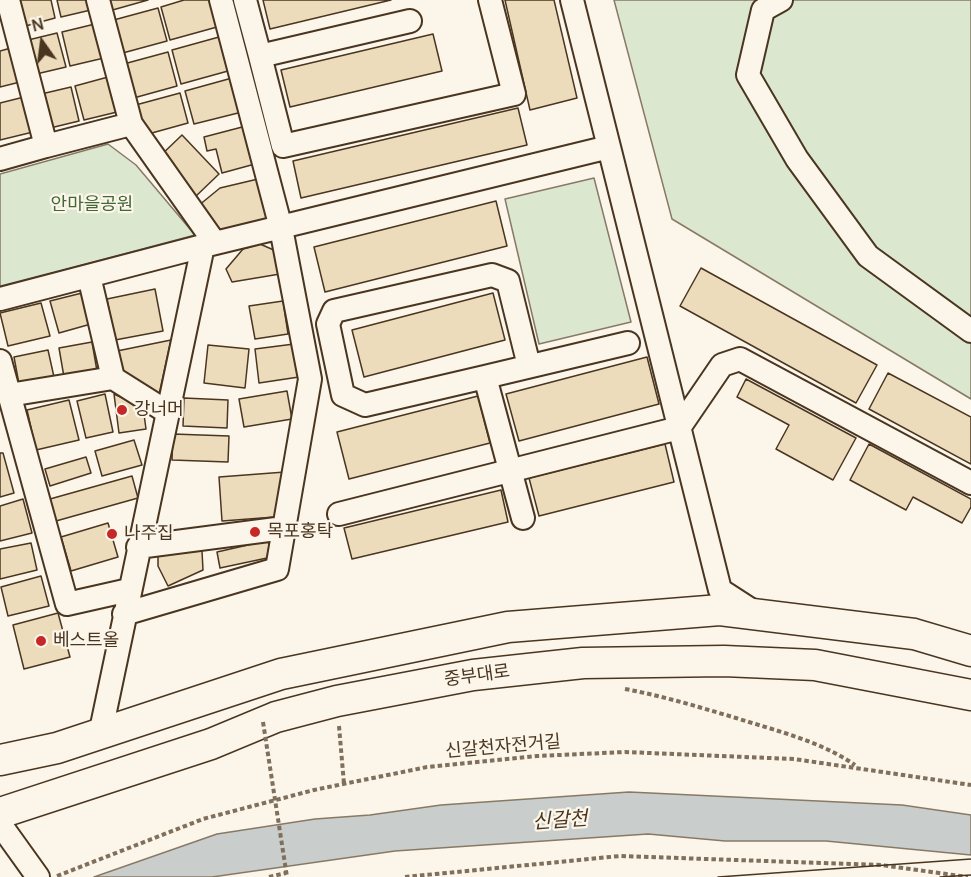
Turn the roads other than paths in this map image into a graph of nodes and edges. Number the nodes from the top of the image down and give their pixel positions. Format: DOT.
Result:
graph roads {
  1 [pos="8,0"];
  2 [pos="99,0"];
  3 [pos="220,0"];
  4 [pos="245,0"];
  5 [pos="490,0"];
  6 [pos="572,0"];
  7 [pos="781,0"];
  8 [pos="410,21"];
  9 [pos="260,56"];
  10 [pos="131,124"];
  11 [pos="46,146"];
  12 [pos="609,147"];
  13 [pos="0,159"];
  14 [pos="281,228"];
  15 [pos="209,244"];
  16 [pos="89,276"];
  17 [pos="0,299"];
  18 [pos="971,332"];
  19 [pos="628,343"];
  20 [pos="0,361"];
  21 [pos="528,366"];
  22 [pos="484,376"];
  23 [pos="113,378"];
  24 [pos="9,395"];
  25 [pos="167,412"];
  26 [pos="679,428"];
  27 [pos="510,471"];
  28 [pos="971,483"];
  29 [pos="339,514"];
  30 [pos="523,518"];
  31 [pos="284,528"];
  32 [pos="138,547"];
  33 [pos="129,590"];
  34 [pos="720,591"];
  35 [pos="674,613"];
  36 [pos="124,614"];
  37 [pos="758,614"];
  38 [pos="971,651"];
  39 [pos="971,695"];
  40 [pos="100,735"];
  41 [pos="0,760"];
  42 [pos="0,813"];
  43 [pos="0,825"];
  44 [pos="43,877"];
  1 -- 11 [label="street"];
  2 -- 10 [label="street"];
  3 -- 14 [label="street"];
  4 -- 9 [label="street"];
  5 -- 9 [label="street"];
  6 -- 12 [label="street"];
  7 -- 18 [label="street"];
  8 -- 9 [label="street"];
  10 -- 11 [label="street"];
  10 -- 15 [label="street"];
  11 -- 13 [label="street"];
  12 -- 14 [label="street"];
  12 -- 26 [label="street"];
  14 -- 15 [label="street"];
  14 -- 31 [label="street"];
  15 -- 16 [label="street"];
  15 -- 25 [label="street"];
  16 -- 17 [label="street"];
  16 -- 23 [label="street"];
  19 -- 21 [label="street"];
  20 -- 24 [label="street"];
  21 -- 22 [label="street"];
  21 -- 22 [label="street"];
  22 -- 27 [label="street"];
  23 -- 24 [label="street"];
  23 -- 25 [label="street"];
  24 -- 33 [label="street"];
  25 -- 32 [label="street"];
  26 -- 27 [label="street"];
  26 -- 28 [label="street"];
  26 -- 34 [label="street"];
  27 -- 29 [label="street"];
  27 -- 30 [label="street"];
  31 -- 32 [label="street"];
  31 -- 36 [label="street"];
  32 -- 33 [label="street"];
  33 -- 36 [label="street"];
  34 -- 35 [label="street"];
  34 -- 37 [label="street"];
  35 -- 37 [label="main road"];
  35 -- 40 [label="main road"];
  36 -- 40 [label="street"];
  37 -- 38 [label="main road"];
  39 -- 42 [label="main road, 중부대로"];
  40 -- 41 [label="main road"];
  43 -- 44 [label="street"];
}
